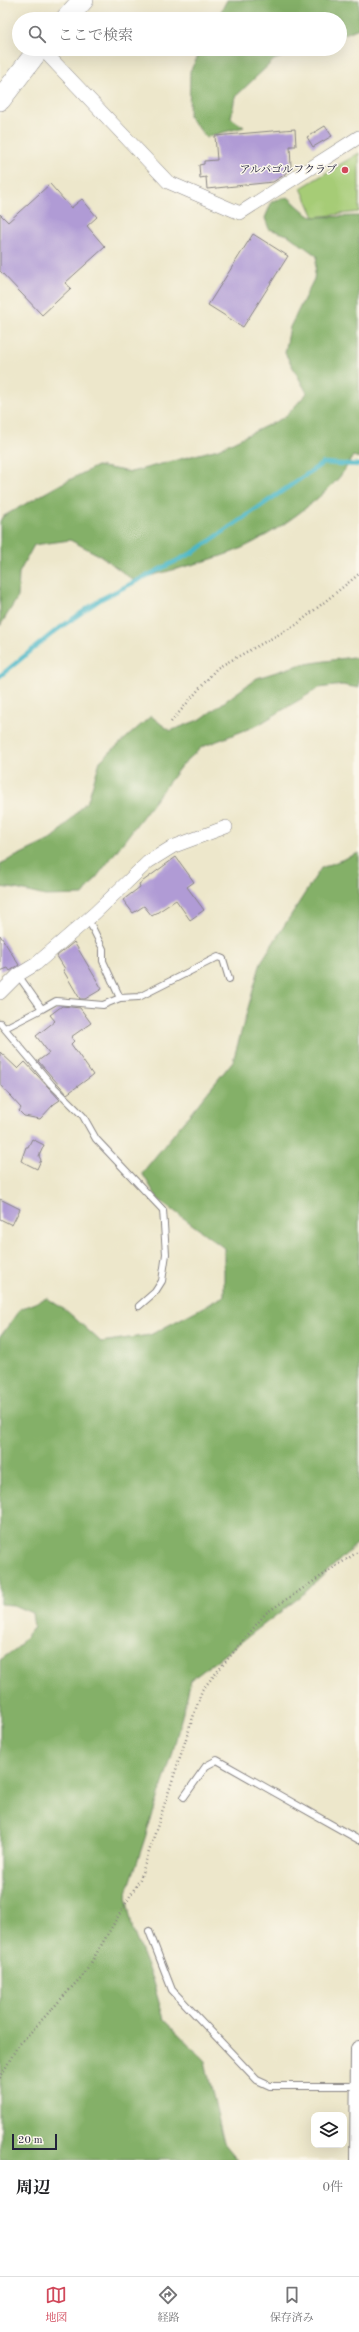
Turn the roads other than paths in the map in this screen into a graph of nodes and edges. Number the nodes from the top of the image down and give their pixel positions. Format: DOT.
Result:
graph roads {
  1 [pos="83,0"];
  2 [pos="72,12"];
  3 [pos="35,56"];
  4 [pos="47,56"];
  5 [pos="0,100"];
  6 [pos="359,137"];
  7 [pos="226,827"];
  8 [pos="88,920"];
  9 [pos="18,975"];
  10 [pos="229,979"];
  11 [pos="0,993"];
  12 [pos="120,998"];
  13 [pos="42,1009"];
  14 [pos="3,1026"];
  15 [pos="139,1306"];
  16 [pos="184,1797"];
  17 [pos="359,1840"];
  18 [pos="149,1931"];
  19 [pos="359,2049"];
  20 [pos="358,2086"];
  21 [pos="358,2160"];
  1 -- 2 [label="highway"];
  3 -- 5 [label="highway"];
  4 -- 6 [label="street"];
  7 -- 8 [label="street"];
  8 -- 9 [label="street"];
  8 -- 12 [label="lane"];
  9 -- 11 [label="street"];
  9 -- 13 [label="lane"];
  10 -- 12 [label="lane"];
  12 -- 13 [label="lane"];
  13 -- 14 [label="lane"];
  14 -- 15 [label="lane"];
  16 -- 17 [label="lane"];
  18 -- 20 [label="lane"];
  19 -- 20 [label="street"];
  20 -- 21 [label="street"];
}
